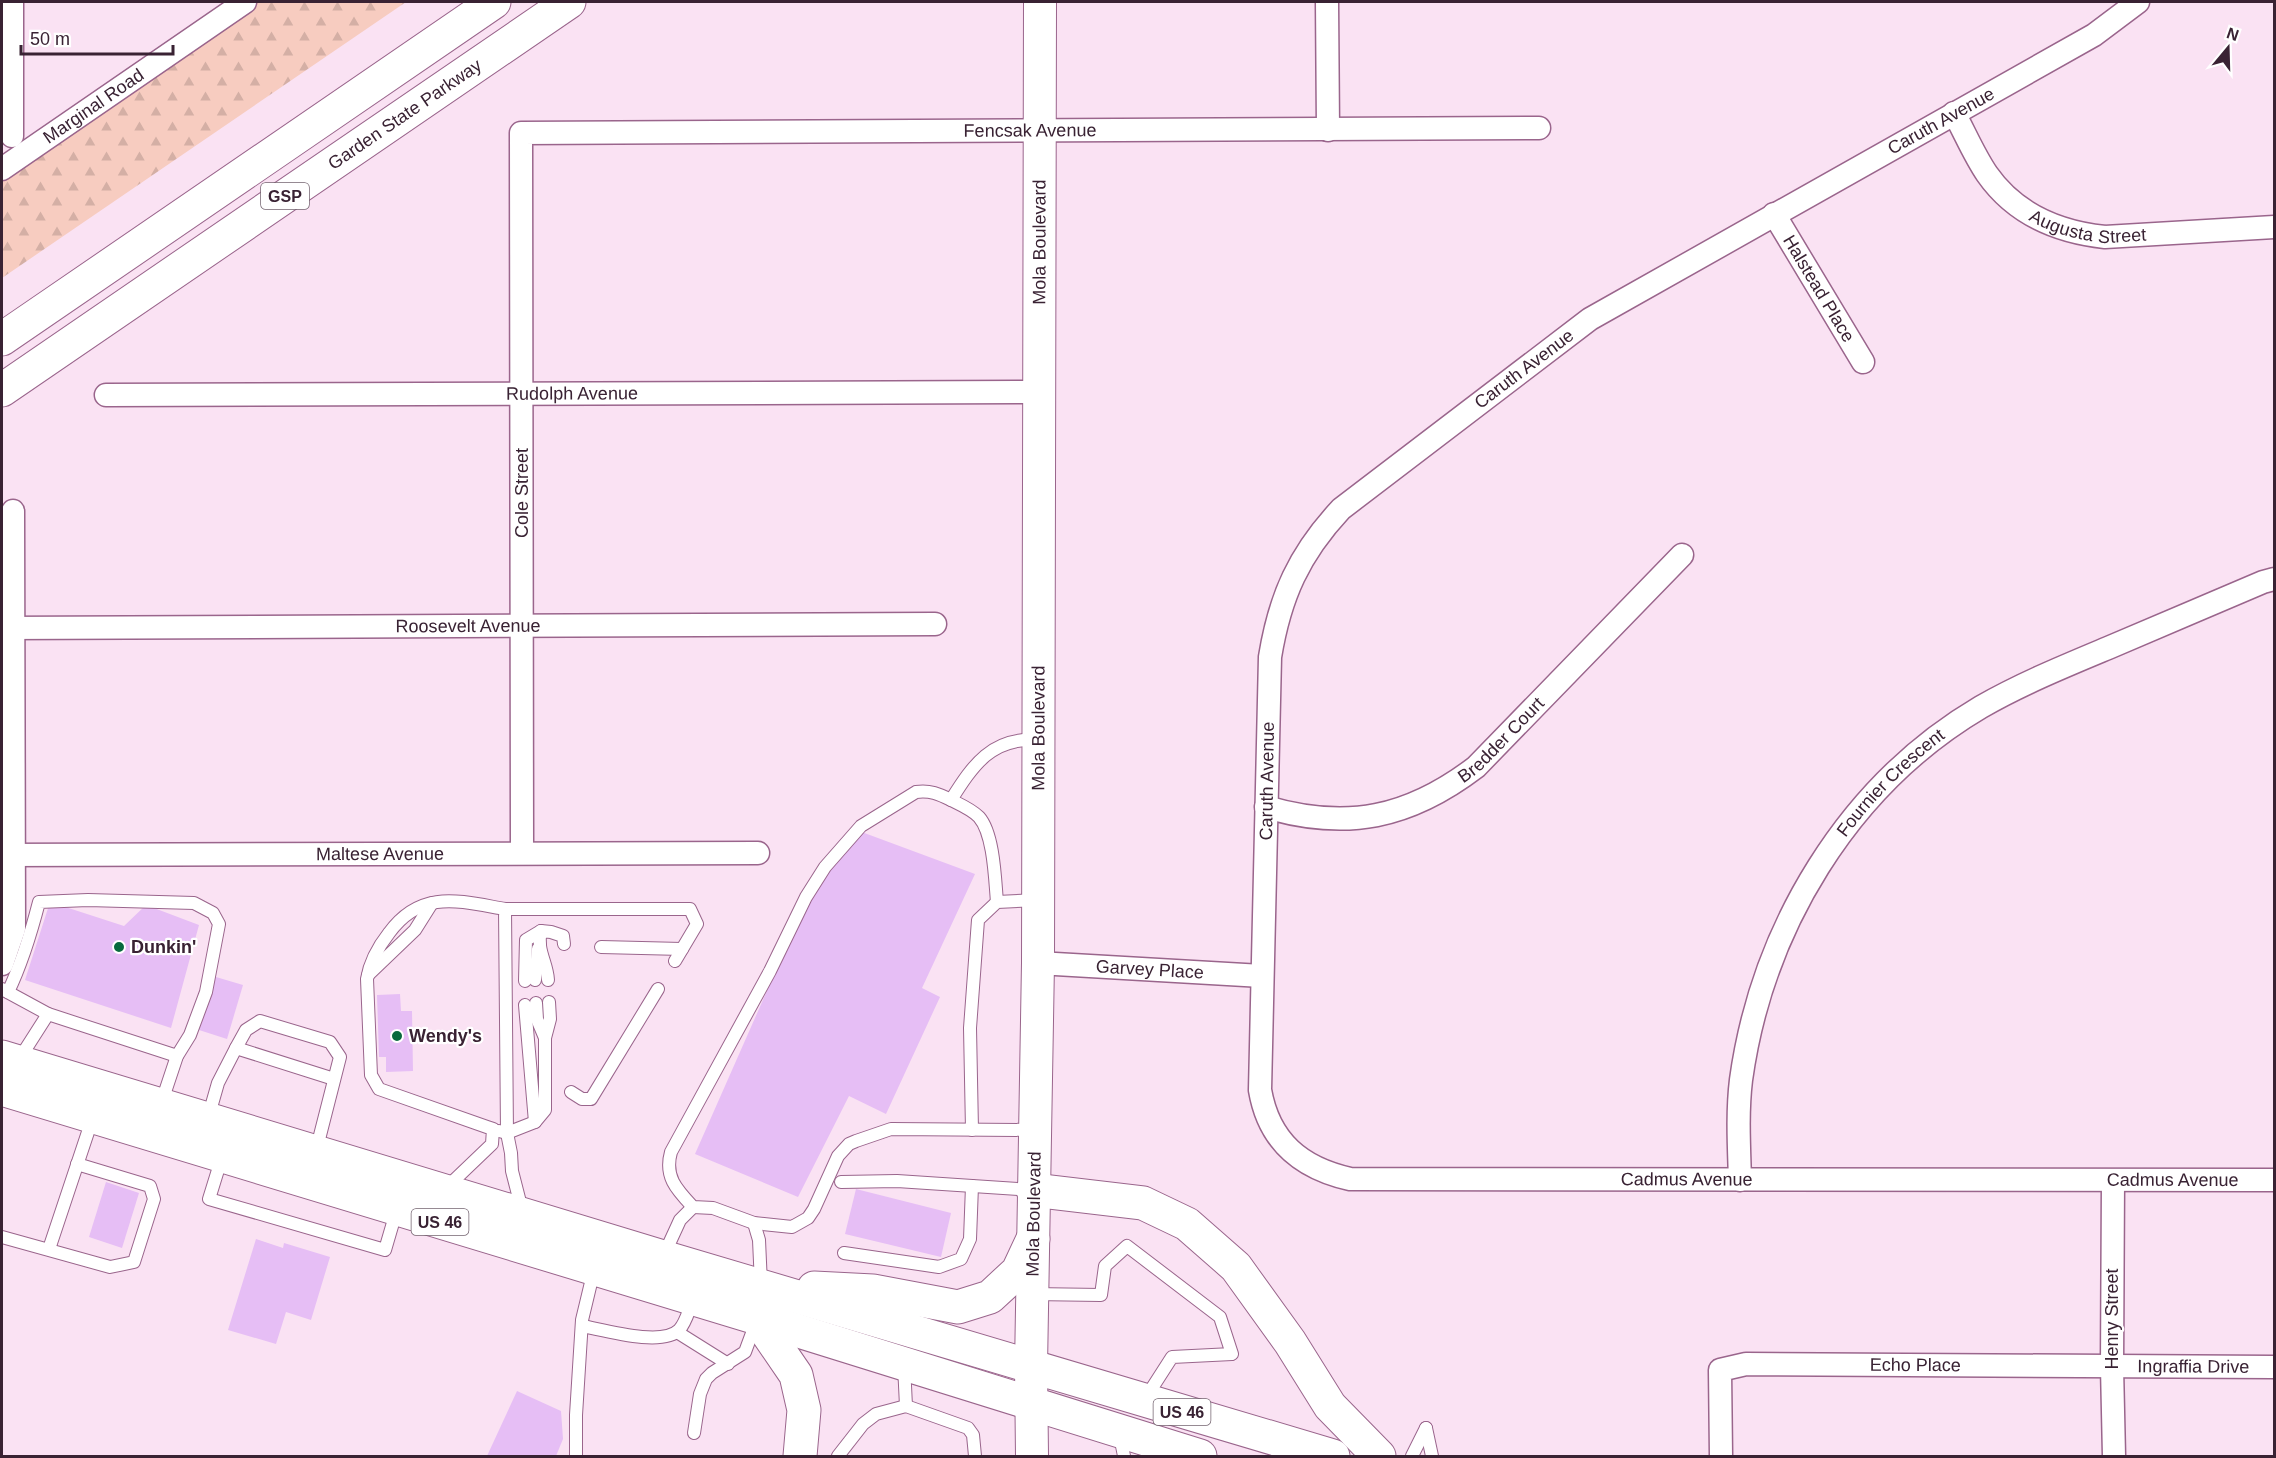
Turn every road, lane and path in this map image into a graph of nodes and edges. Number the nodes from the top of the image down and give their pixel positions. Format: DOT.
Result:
graph roads {
  1 [pos="12,2"];
  2 [pos="244,2"];
  3 [pos="494,2"];
  4 [pos="569,2"];
  5 [pos="1040,2"];
  6 [pos="1327,2"];
  7 [pos="2138,2"];
  8 [pos="1954,113"];
  9 [pos="1539,128"];
  10 [pos="1328,130"];
  11 [pos="1039,132"];
  12 [pos="521,133"];
  13 [pos="7,136"];
  14 [pos="38,144"];
  15 [pos="2,169"];
  16 [pos="1774,214"];
  17 [pos="2274,227"];
  18 [pos="149,238"];
  19 [pos="2,323"];
  20 [pos="2,339"];
  21 [pos="1863,362"];
  22 [pos="2,390"];
  23 [pos="1039,392"];
  24 [pos="521,393"];
  25 [pos="106,394"];
  26 [pos="13,512"];
  27 [pos="1682,555"];
  28 [pos="2274,579"];
  29 [pos="523,624"];
  30 [pos="934,624"];
  31 [pos="8,628"];
  32 [pos="1038,740"];
  33 [pos="951,800"];
  34 [pos="1266,807"];
  35 [pos="522,852"];
  36 [pos="758,853"];
  37 [pos="8,855"];
  38 [pos="1038,900"];
  39 [pos="39,902"];
  40 [pos="997,902"];
  41 [pos="14,903"];
  42 [pos="432,903"];
  43 [pos="505,909"];
  44 [pos="541,931"];
  45 [pos="7,933"];
  46 [pos="564,944"];
  47 [pos="601,947"];
  48 [pos="538,949"];
  49 [pos="682,949"];
  50 [pos="3,959"];
  51 [pos="675,962"];
  52 [pos="1038,963"];
  53 [pos="368,975"];
  54 [pos="1262,976"];
  55 [pos="548,980"];
  56 [pos="658,989"];
  57 [pos="5,990"];
  58 [pos="48,1014"];
  59 [pos="236,1048"];
  60 [pos="177,1056"];
  61 [pos="10,1059"];
  62 [pos="334,1079"];
  63 [pos="2,1089"];
  64 [pos="571,1092"];
  65 [pos="161,1105"];
  66 [pos="93,1117"];
  67 [pos="208,1119"];
  68 [pos="535,1122"];
  69 [pos="492,1129"];
  70 [pos="972,1130"];
  71 [pos="1035,1130"];
  72 [pos="507,1133"];
  73 [pos="316,1152"];
  74 [pos="222,1156"];
  75 [pos="77,1164"];
  76 [pos="1740,1180"];
  77 [pos="2274,1180"];
  78 [pos="2113,1181"];
  79 [pos="841,1182"];
  80 [pos="972,1186"];
  81 [pos="444,1190"];
  82 [pos="1033,1190"];
  83 [pos="693,1207"];
  84 [pos="397,1209"];
  85 [pos="523,1215"];
  86 [pos="754,1223"];
  87 [pos="2,1238"];
  88 [pos="1033,1239"];
  89 [pos="49,1249"];
  90 [pos="844,1253"];
  91 [pos="663,1257"];
  92 [pos="595,1269"];
  93 [pos="761,1286"];
  94 [pos="1032,1294"];
  95 [pos="693,1299"];
  96 [pos="757,1318"];
  97 [pos="582,1326"];
  98 [pos="677,1332"];
  99 [pos="728,1364"];
  100 [pos="904,1365"];
  101 [pos="1031,1367"];
  102 [pos="2112,1367"];
  103 [pos="2274,1367"];
  104 [pos="1144,1400"];
  105 [pos="1030,1404"];
  106 [pos="906,1406"];
  107 [pos="694,1433"];
  108 [pos="1122,1444"];
  109 [pos="576,1456"];
  110 [pos="800,1456"];
  111 [pos="838,1456"];
  112 [pos="975,1456"];
  113 [pos="1032,1456"];
  114 [pos="1200,1456"];
  115 [pos="1333,1456"];
  116 [pos="1379,1456"];
  117 [pos="1412,1456"];
  118 [pos="1432,1456"];
  119 [pos="1721,1456"];
  120 [pos="2114,1456"];
  1 -- 13 [label="street"];
  2 -- 14 [label="street, Marginal Road"];
  3 -- 18 [label="highway, GSP"];
  4 -- 22 [label="highway, Garden State Parkway / GSP"];
  5 -- 11 [label="street, Mola Boulevard"];
  6 -- 10 [label="street"];
  7 -- 8 [label="street, Caruth Avenue"];
  8 -- 16 [label="street, Caruth Avenue"];
  8 -- 17 [label="street, Augusta Street"];
  9 -- 10 [label="street, Fencsak Avenue"];
  10 -- 11 [label="street, Fencsak Avenue"];
  11 -- 12 [label="street, Fencsak Avenue"];
  11 -- 23 [label="street, Mola Boulevard"];
  12 -- 24 [label="street, Cole Street"];
  13 -- 14 [label="street"];
  14 -- 15 [label="street, Marginal Road"];
  16 -- 21 [label="street, Halstead Place"];
  16 -- 34 [label="street, Caruth Avenue"];
  18 -- 19 [label="highway"];
  18 -- 20 [label="highway, GSP"];
  23 -- 24 [label="street, Rudolph Avenue"];
  23 -- 32 [label="street, Mola Boulevard"];
  24 -- 25 [label="street, Rudolph Avenue"];
  24 -- 29 [label="street, Cole Street"];
  26 -- 31 [label="street"];
  27 -- 34 [label="street, Bredder Court"];
  28 -- 76 [label="street, Fournier Crescent"];
  29 -- 30 [label="street, Roosevelt Avenue"];
  29 -- 31 [label="street, Roosevelt Avenue"];
  29 -- 35 [label="street, Cole Street"];
  31 -- 37 [label="street"];
  32 -- 33 [label="lane"];
  32 -- 38 [label="street, Mola Boulevard"];
  33 -- 40 [label="lane"];
  33 -- 83 [label="lane"];
  34 -- 54 [label="street, Caruth Avenue"];
  35 -- 36 [label="street, Maltese Avenue"];
  35 -- 37 [label="street, Maltese Avenue"];
  37 -- 41 [label="street"];
  38 -- 40 [label="lane"];
  38 -- 52 [label="street, Mola Boulevard"];
  39 -- 41 [label="lane"];
  39 -- 57 [label="lane"];
  39 -- 60 [label="lane"];
  40 -- 70 [label="lane"];
  41 -- 45 [label="street"];
  42 -- 43 [label="lane"];
  42 -- 53 [label="lane"];
  42 -- 53 [label="lane"];
  43 -- 49 [label="lane"];
  43 -- 72 [label="lane"];
  44 -- 46 [label="lane"];
  44 -- 48 [label="lane"];
  44 -- 48 [label="lane"];
  45 -- 50 [label="street"];
  47 -- 49 [label="lane"];
  48 -- 55 [label="lane"];
  49 -- 51 [label="lane"];
  52 -- 54 [label="street, Garvey Place"];
  52 -- 71 [label="street, Mola Boulevard"];
  53 -- 69 [label="lane"];
  54 -- 76 [label="street, Cadmus Avenue"];
  56 -- 64 [label="lane"];
  57 -- 58 [label="lane"];
  58 -- 60 [label="lane"];
  58 -- 61 [label="lane"];
  59 -- 62 [label="lane"];
  59 -- 62 [label="lane"];
  59 -- 67 [label="lane"];
  60 -- 65 [label="lane"];
  61 -- 65 [label="highway, US 46"];
  62 -- 73 [label="lane"];
  63 -- 66 [label="highway, US 46"];
  65 -- 67 [label="highway, US 46"];
  66 -- 74 [label="highway, US 46"];
  66 -- 75 [label="lane"];
  67 -- 73 [label="highway, US 46"];
  68 -- 68 [label="lane"];
  68 -- 72 [label="lane"];
  69 -- 72 [label="lane"];
  69 -- 81 [label="lane"];
  70 -- 71 [label="lane"];
  70 -- 86 [label="lane"];
  71 -- 82 [label="street, Mola Boulevard"];
  72 -- 85 [label="lane"];
  73 -- 81 [label="highway, US 46"];
  74 -- 84 [label="highway, US 46"];
  74 -- 84 [label="lane"];
  75 -- 89 [label="lane"];
  75 -- 89 [label="lane"];
  76 -- 78 [label="street, Cadmus Avenue"];
  77 -- 78 [label="street, Cadmus Avenue"];
  78 -- 102 [label="street, Henry Street"];
  79 -- 80 [label="lane"];
  80 -- 82 [label="lane"];
  80 -- 90 [label="lane"];
  81 -- 85 [label="highway, US 46"];
  82 -- 88 [label="street, Mola Boulevard"];
  82 -- 116 [label="highway"];
  83 -- 86 [label="lane"];
  83 -- 91 [label="lane"];
  84 -- 92 [label="highway, US 46"];
  85 -- 91 [label="highway, US 46"];
  86 -- 93 [label="lane"];
  87 -- 89 [label="lane"];
  88 -- 93 [label="highway"];
  88 -- 94 [label="street, Mola Boulevard"];
  91 -- 93 [label="highway, US 46"];
  92 -- 95 [label="highway, US 46"];
  92 -- 97 [label="lane"];
  93 -- 101 [label="highway, US 46"];
  94 -- 101 [label="street, Mola Boulevard"];
  94 -- 104 [label="lane"];
  95 -- 96 [label="highway, US 46"];
  95 -- 98 [label="lane"];
  96 -- 99 [label="lane"];
  96 -- 100 [label="highway, US 46"];
  96 -- 110 [label="highway"];
  97 -- 98 [label="lane"];
  97 -- 109 [label="lane"];
  98 -- 99 [label="lane"];
  99 -- 107 [label="lane"];
  100 -- 105 [label="highway, US 46"];
  100 -- 106 [label="lane"];
  101 -- 104 [label="highway, US 46"];
  101 -- 105 [label="street, Mola Boulevard"];
  102 -- 103 [label="street, Ingraffia Drive"];
  102 -- 119 [label="street, Echo Place"];
  102 -- 120 [label="street, Henry Street"];
  104 -- 115 [label="highway, US 46"];
  105 -- 108 [label="highway, US 46"];
  105 -- 113 [label="street, Mola Boulevard"];
  106 -- 111 [label="lane"];
  106 -- 112 [label="lane"];
  108 -- 114 [label="highway, US 46"];
  117 -- 118 [label="lane"];
}
